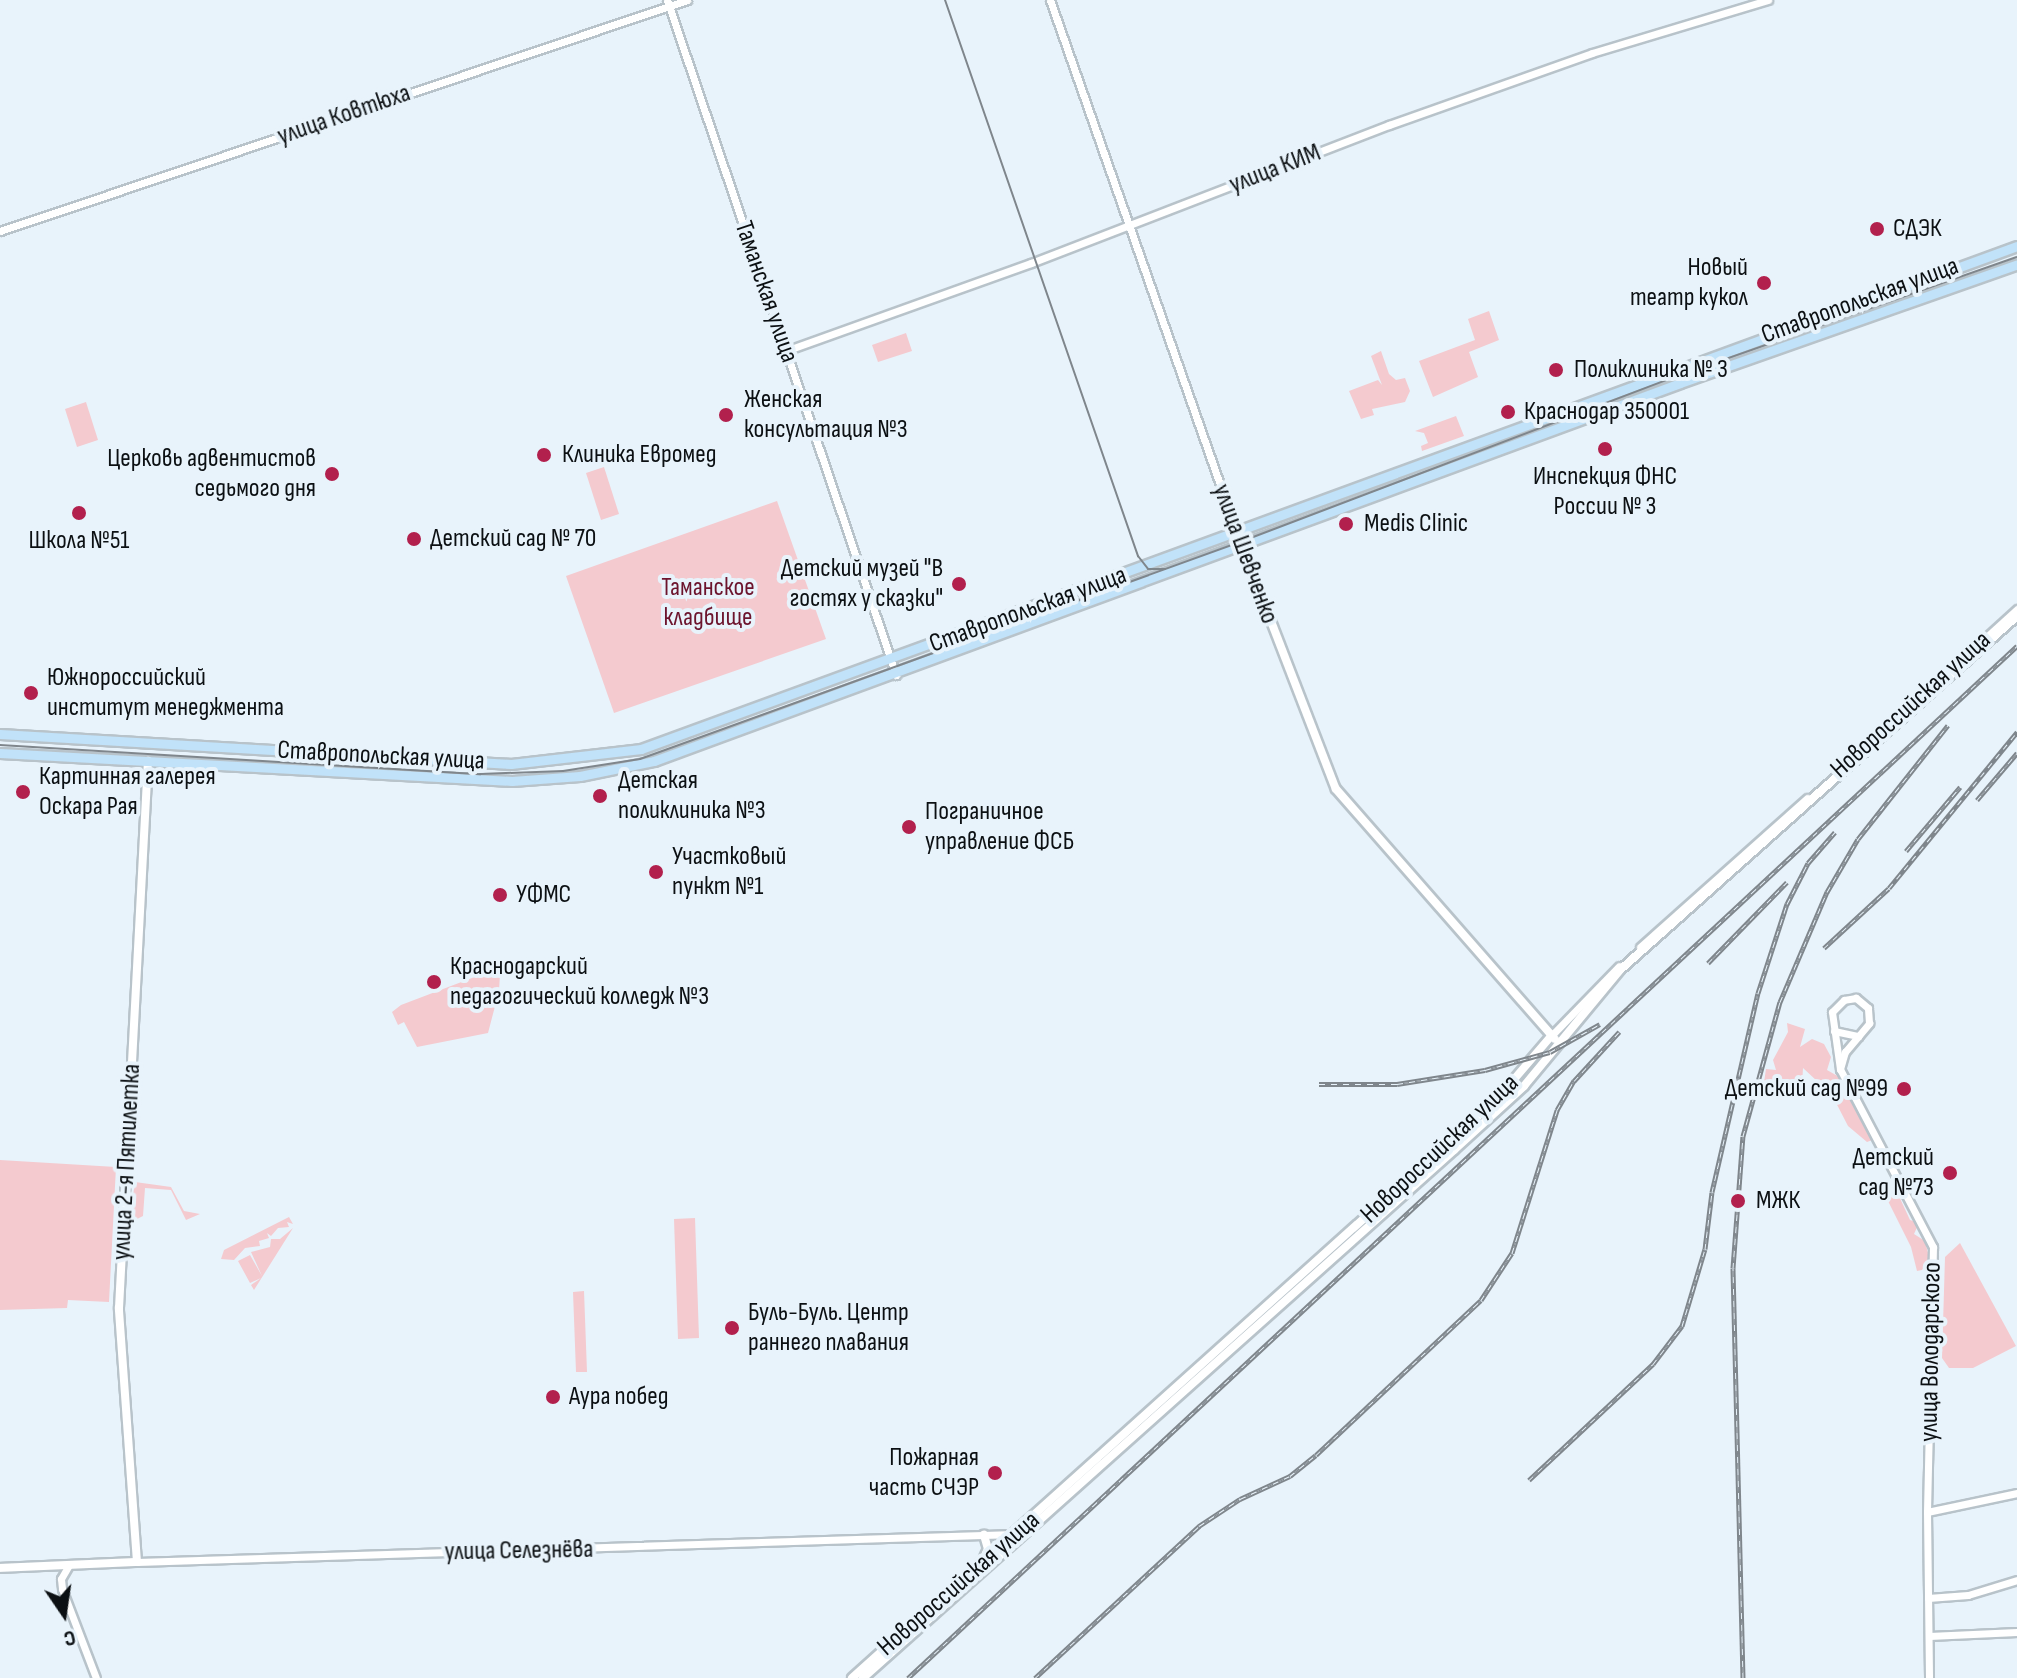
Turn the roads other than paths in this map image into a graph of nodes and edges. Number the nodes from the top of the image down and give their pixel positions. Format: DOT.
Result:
graph roads {
  1 [pos="687,0"];
  2 [pos="1050,0"];
  3 [pos="1768,0"];
  4 [pos="668,3"];
  5 [pos="1130,225"];
  6 [pos="0,231"];
  7 [pos="2017,246"];
  8 [pos="2017,264"];
  9 [pos="785,351"];
  10 [pos="1237,533"];
  11 [pos="1242,548"];
  12 [pos="2017,609"];
  13 [pos="2017,616"];
  14 [pos="891,660"];
  15 [pos="896,675"];
  16 [pos="0,734"];
  17 [pos="0,753"];
  18 [pos="148,761"];
  19 [pos="1834,1031"];
  20 [pos="1862,1034"];
  21 [pos="1555,1038"];
  22 [pos="1840,1069"];
  23 [pos="2017,1493"];
  24 [pos="1927,1512"];
  25 [pos="1014,1534"];
  26 [pos="984,1535"];
  27 [pos="1024,1539"];
  28 [pos="137,1562"];
  29 [pos="981,1563"];
  30 [pos="69,1565"];
  31 [pos="0,1570"];
  32 [pos="2017,1580"];
  33 [pos="1928,1598"];
  34 [pos="2017,1632"];
  35 [pos="1929,1636"];
  36 [pos="96,1678"];
  37 [pos="852,1678"];
  38 [pos="863,1678"];
  39 [pos="1929,1678"];
  1 -- 4 [label="street, улица Ковтюха"];
  2 -- 5 [label="street, улица Шевченко"];
  3 -- 5 [label="street, улица КИМ"];
  4 -- 6 [label="street, улица Ковтюха"];
  4 -- 9 [label="street, Таманская улица"];
  5 -- 9 [label="street, улица КИМ"];
  5 -- 10 [label="street, улица Шевченко"];
  7 -- 10 [label="main road, Ставропольская улица"];
  8 -- 11 [label="main road, Ставропольская улица"];
  9 -- 14 [label="street, Таманская улица"];
  10 -- 11 [label="main road, улица Шевченко"];
  10 -- 14 [label="main road, Ставропольская улица"];
  11 -- 15 [label="main road, Ставропольская улица"];
  11 -- 21 [label="main road, улица Шевченко"];
  12 -- 21 [label="street, Новороссийская улица"];
  13 -- 21 [label="main road, Новороссийская улица"];
  14 -- 15 [label="street, Таманская улица"];
  14 -- 16 [label="main road, Ставропольская улица"];
  15 -- 18 [label="main road, Ставропольская улица"];
  17 -- 18 [label="main road, Ставропольская улица"];
  18 -- 28 [label="main road, улица 2-я Пятилетка"];
  19 -- 20 [label="street"];
  19 -- 20 [label="street, улица Володарского"];
  19 -- 22 [label="street, улица Володарского"];
  20 -- 22 [label="street"];
  21 -- 25 [label="main road, Новороссийская улица"];
  21 -- 27 [label="main road, Новороссийская улица"];
  22 -- 24 [label="street, улица Володарского"];
  23 -- 24 [label="street"];
  24 -- 33 [label="street, улица Володарского"];
  25 -- 26 [label="street, улица Селезнёва"];
  25 -- 27 [label="street, улица Селезнёва"];
  25 -- 29 [label="main road, Новороссийская улица"];
  26 -- 28 [label="street, улица Селезнёва"];
  26 -- 29 [label="main road"];
  27 -- 38 [label="main road, Новороссийская улица"];
  28 -- 30 [label="main road, улица Селезнёва"];
  29 -- 37 [label="main road, Новороссийская улица"];
  30 -- 31 [label="main road, улица Селезнёва"];
  30 -- 36 [label="street"];
  32 -- 33 [label="street"];
  33 -- 35 [label="street, улица Володарского"];
  34 -- 35 [label="street"];
  35 -- 39 [label="street, улица Володарского"];
}
